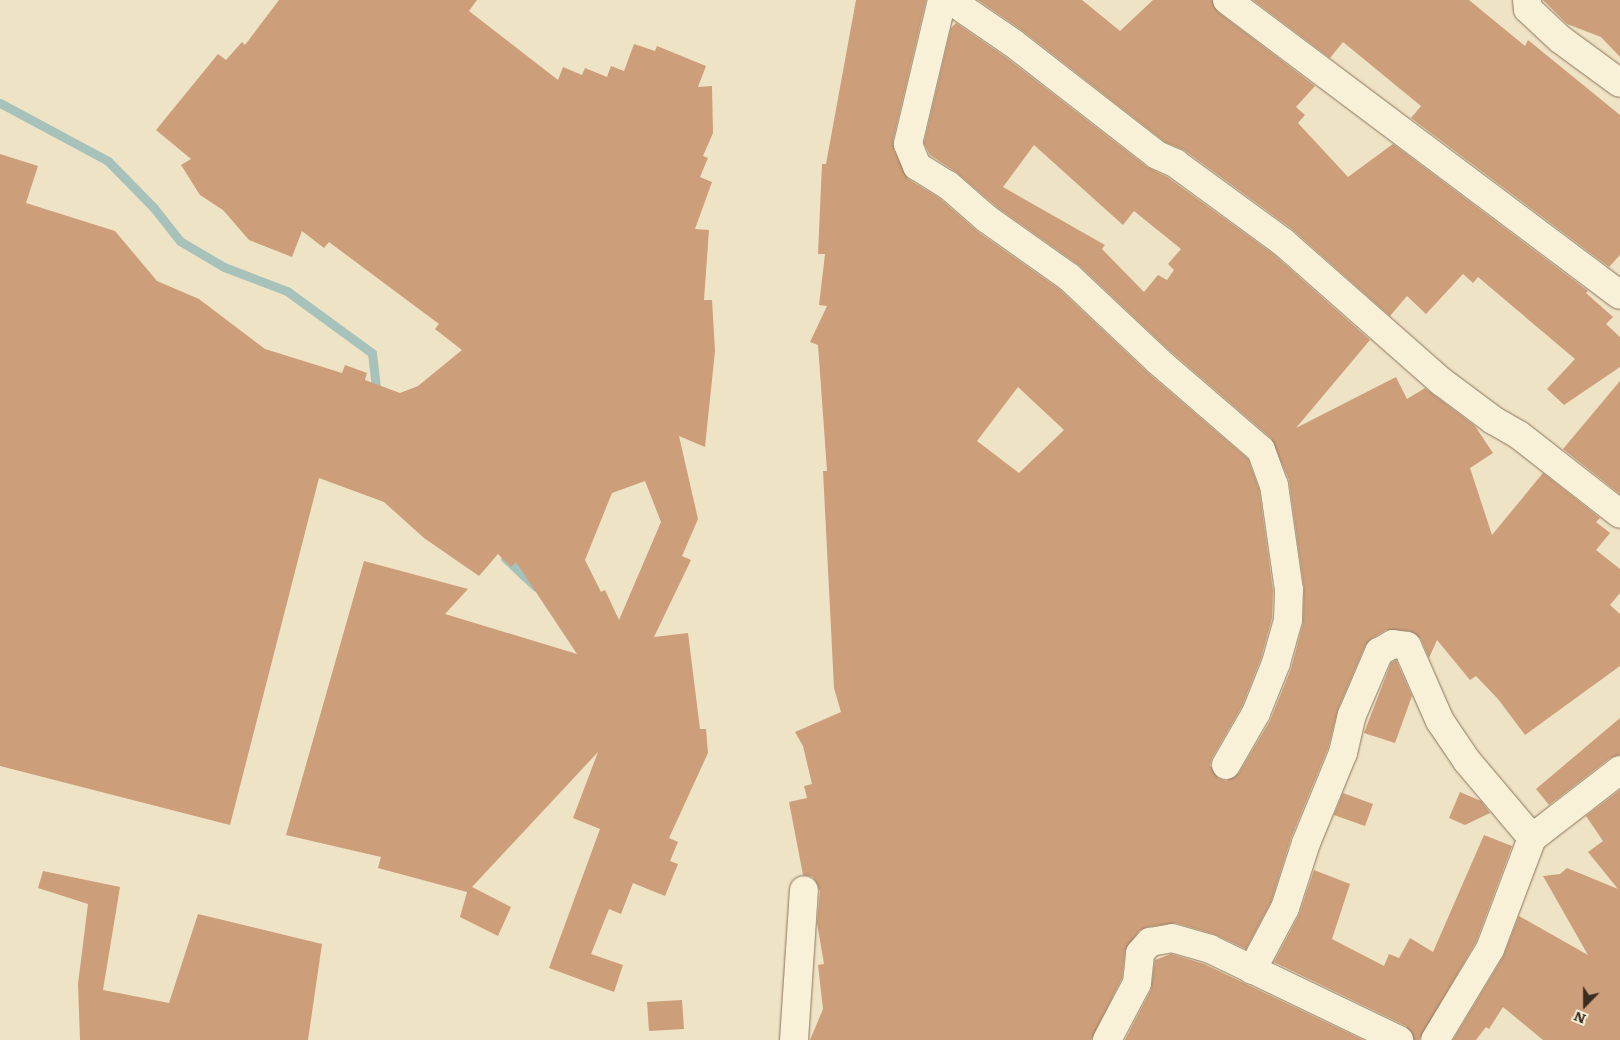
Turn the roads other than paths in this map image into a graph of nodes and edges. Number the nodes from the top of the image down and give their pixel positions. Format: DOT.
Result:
graph roads {
  1 [pos="942,0"];
  2 [pos="950,0"];
  3 [pos="1227,0"];
  4 [pos="1527,0"];
  5 [pos="1620,83"];
  6 [pos="1620,295"];
  7 [pos="1620,514"];
  8 [pos="1226,765"];
  9 [pos="1620,770"];
  10 [pos="1532,838"];
  11 [pos="804,890"];
  12 [pos="1252,970"];
  13 [pos="794,1040"];
  14 [pos="1107,1040"];
  15 [pos="1399,1040"];
  16 [pos="1435,1040"];
  1 -- 8 [label="street"];
  2 -- 7 [label="street"];
  3 -- 6 [label="street"];
  4 -- 5 [label="street"];
  9 -- 10 [label="street"];
  10 -- 12 [label="street"];
  10 -- 16 [label="street"];
  11 -- 13 [label="street"];
  12 -- 14 [label="street"];
  12 -- 15 [label="street"];
}
